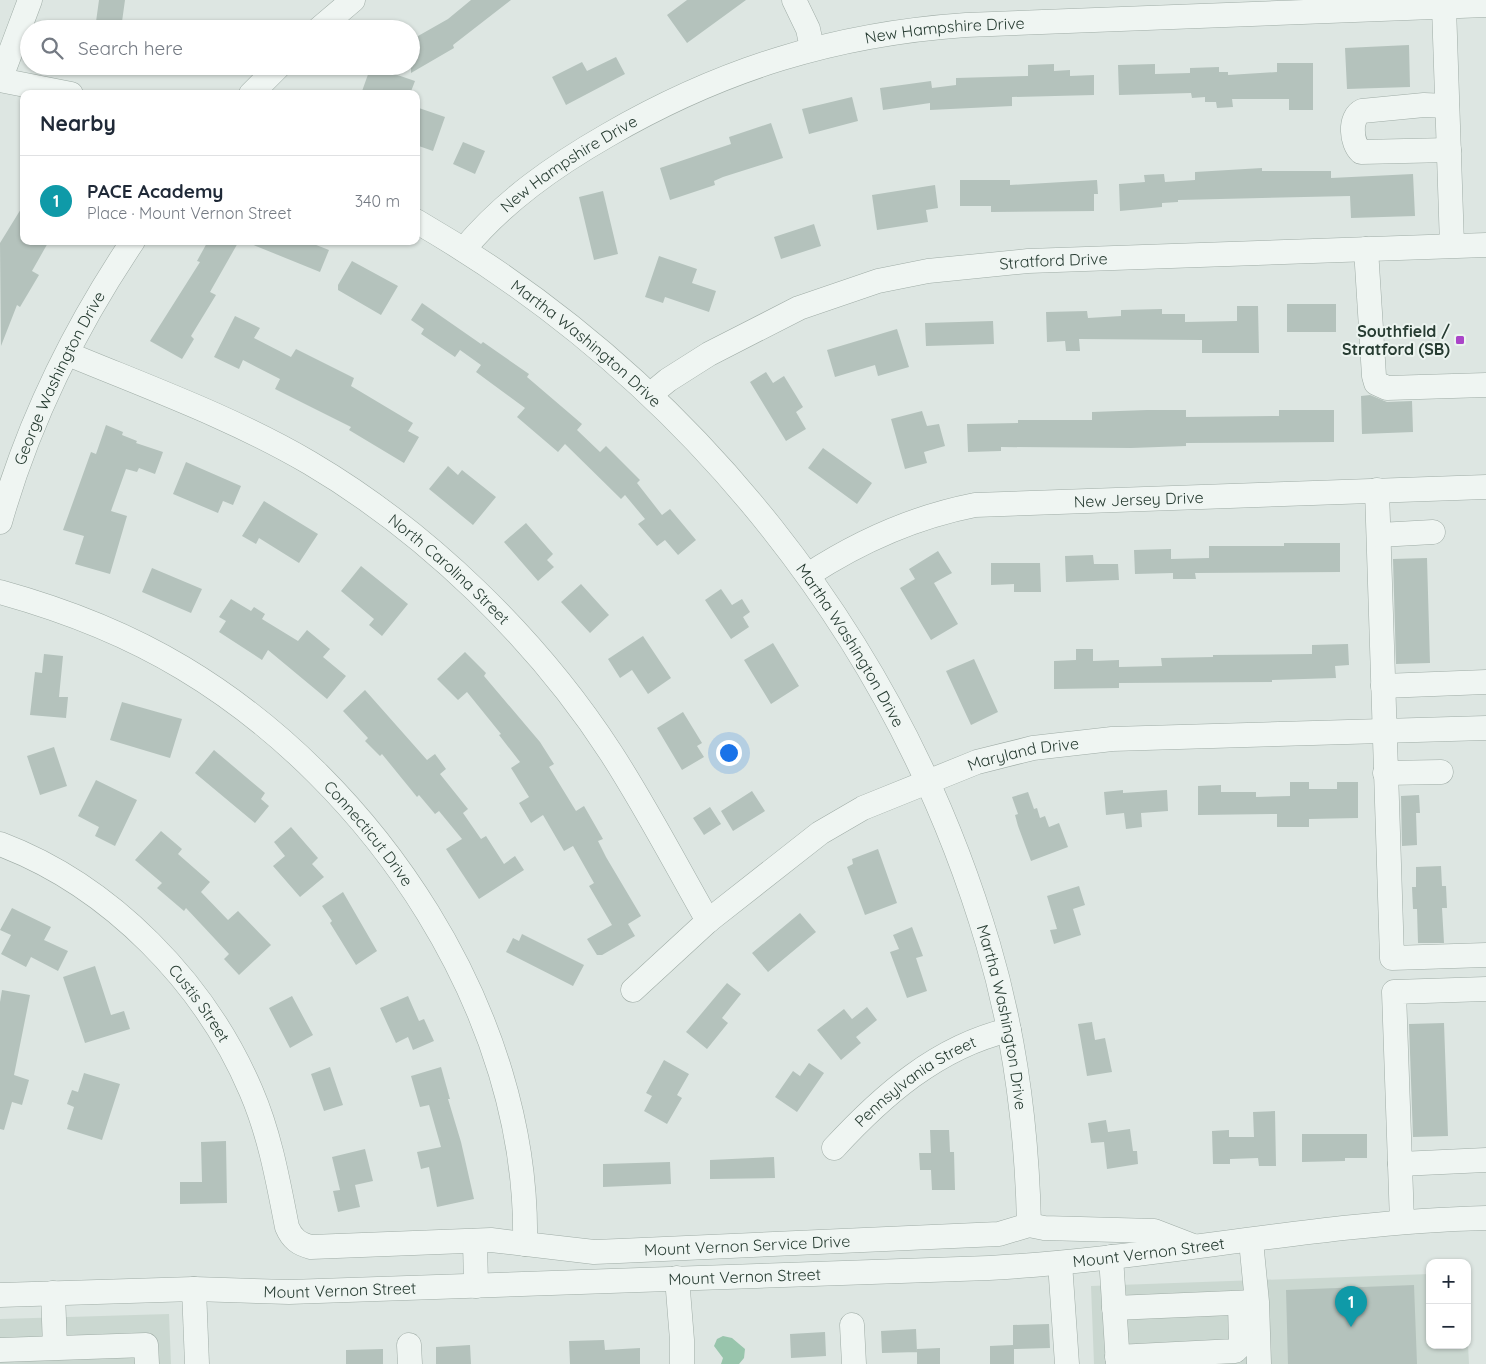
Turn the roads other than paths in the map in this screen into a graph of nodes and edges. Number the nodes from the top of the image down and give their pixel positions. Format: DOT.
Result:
graph roads {
  1 [pos="30,0"];
  2 [pos="353,0"];
  3 [pos="794,0"];
  4 [pos="1358,5"];
  5 [pos="1486,5"];
  6 [pos="1444,6"];
  7 [pos="22,20"];
  8 [pos="330,20"];
  9 [pos="20,27"];
  10 [pos="812,48"];
  11 [pos="270,75"];
  12 [pos="0,80"];
  13 [pos="51,90"];
  14 [pos="255,90"];
  15 [pos="1448,106"];
  16 [pos="1449,150"];
  17 [pos="420,223"];
  18 [pos="130,245"];
  19 [pos="1486,245"];
  20 [pos="1452,246"];
  21 [pos="464,249"];
  22 [pos="1366,249"];
  23 [pos="68,354"];
  24 [pos="1486,385"];
  25 [pos="651,394"];
  26 [pos="1486,487"];
  27 [pos="1377,490"];
  28 [pos="0,522"];
  29 [pos="1433,532"];
  30 [pos="1378,535"];
  31 [pos="808,575"];
  32 [pos="0,592"];
  33 [pos="1486,682"];
  34 [pos="1383,686"];
  35 [pos="1486,728"];
  36 [pos="1384,730"];
  37 [pos="1441,772"];
  38 [pos="1385,773"];
  39 [pos="926,780"];
  40 [pos="0,844"];
  41 [pos="708,921"];
  42 [pos="1486,955"];
  43 [pos="1486,989"];
  44 [pos="633,990"];
  45 [pos="1008,1030"];
  46 [pos="834,1148"];
  47 [pos="1486,1160"];
  48 [pos="1400,1164"];
  49 [pos="1486,1218"];
  50 [pos="1402,1222"];
  51 [pos="1029,1225"];
  52 [pos="296,1241"];
  53 [pos="475,1241"];
  54 [pos="1250,1241"];
  55 [pos="525,1244"];
  56 [pos="1196,1247"];
  57 [pos="1111,1257"];
  58 [pos="1060,1263"];
  59 [pos="676,1278"];
  60 [pos="476,1286"];
  61 [pos="194,1289"];
  62 [pos="53,1293"];
  63 [pos="0,1295"];
  64 [pos="1248,1303"];
  65 [pos="1114,1308"];
  66 [pos="852,1325"];
  67 [pos="55,1347"];
  68 [pos="0,1350"];
  69 [pos="1117,1360"];
  70 [pos="147,1364"];
  71 [pos="197,1364"];
  72 [pos="682,1364"];
  73 [pos="854,1364"];
  74 [pos="1067,1364"];
  75 [pos="1259,1364"];
  1 -- 7 [label="street"];
  2 -- 8 [label="street"];
  3 -- 10 [label="street"];
  4 -- 6 [label="street, New Hampshire Drive"];
  4 -- 10 [label="street, New Hampshire Drive"];
  5 -- 6 [label="street, New Hampshire Drive"];
  6 -- 15 [label="street"];
  9 -- 12 [label="street"];
  10 -- 21 [label="street, New Hampshire Drive"];
  11 -- 14 [label="street"];
  12 -- 13 [label="street"];
  15 -- 16 [label="street"];
  15 -- 16 [label="street"];
  16 -- 20 [label="street"];
  17 -- 21 [label="street, Martha Washington Drive"];
  18 -- 23 [label="street, George Washington Drive"];
  19 -- 20 [label="street, Stratford Drive"];
  20 -- 22 [label="street, Stratford Drive"];
  21 -- 25 [label="street, Martha Washington Drive"];
  22 -- 24 [label="street"];
  22 -- 25 [label="street, Stratford Drive"];
  23 -- 28 [label="street, George Washington Drive"];
  23 -- 41 [label="street, North Carolina Street"];
  25 -- 31 [label="street, Martha Washington Drive"];
  26 -- 27 [label="street, New Jersey Drive"];
  27 -- 30 [label="street"];
  27 -- 31 [label="street, New Jersey Drive"];
  29 -- 30 [label="street"];
  30 -- 34 [label="street"];
  31 -- 39 [label="street, Martha Washington Drive"];
  32 -- 55 [label="street, Connecticut Drive"];
  33 -- 34 [label="street"];
  34 -- 36 [label="street"];
  35 -- 36 [label="street, Maryland Drive"];
  36 -- 38 [label="street"];
  36 -- 39 [label="street, Maryland Drive"];
  37 -- 38 [label="street"];
  38 -- 42 [label="street"];
  39 -- 41 [label="street, Maryland Drive"];
  39 -- 45 [label="street, Martha Washington Drive"];
  40 -- 52 [label="street, Custis Street"];
  41 -- 44 [label="street, Maryland Drive"];
  43 -- 48 [label="street"];
  45 -- 46 [label="street, Pennsylvania Street"];
  45 -- 51 [label="street, Martha Washington Drive"];
  47 -- 48 [label="street"];
  48 -- 50 [label="street"];
  49 -- 50 [label="street, Mount Vernon Street"];
  50 -- 54 [label="street, Mount Vernon Street"];
  51 -- 55 [label="street, Mount Vernon Service Drive"];
  51 -- 56 [label="street, Mount Vernon Service Drive"];
  52 -- 53 [label="street, Mount Vernon Service Drive"];
  53 -- 55 [label="street, Mount Vernon Service Drive"];
  53 -- 60 [label="street"];
  54 -- 56 [label="street, Mount Vernon Street"];
  54 -- 64 [label="street"];
  56 -- 57 [label="street, Mount Vernon Street"];
  57 -- 58 [label="street, Mount Vernon Street"];
  57 -- 65 [label="street"];
  58 -- 59 [label="street, Mount Vernon Street"];
  58 -- 74 [label="street"];
  59 -- 60 [label="street, Mount Vernon Street"];
  59 -- 72 [label="street"];
  60 -- 61 [label="street, Mount Vernon Street"];
  61 -- 62 [label="street, Mount Vernon Street"];
  61 -- 71 [label="street"];
  62 -- 63 [label="street, Mount Vernon Street"];
  62 -- 67 [label="street"];
  64 -- 65 [label="street"];
  64 -- 69 [label="street"];
  64 -- 75 [label="street"];
  65 -- 69 [label="street"];
  66 -- 73 [label="street"];
  67 -- 68 [label="street"];
  67 -- 70 [label="street"];
}
